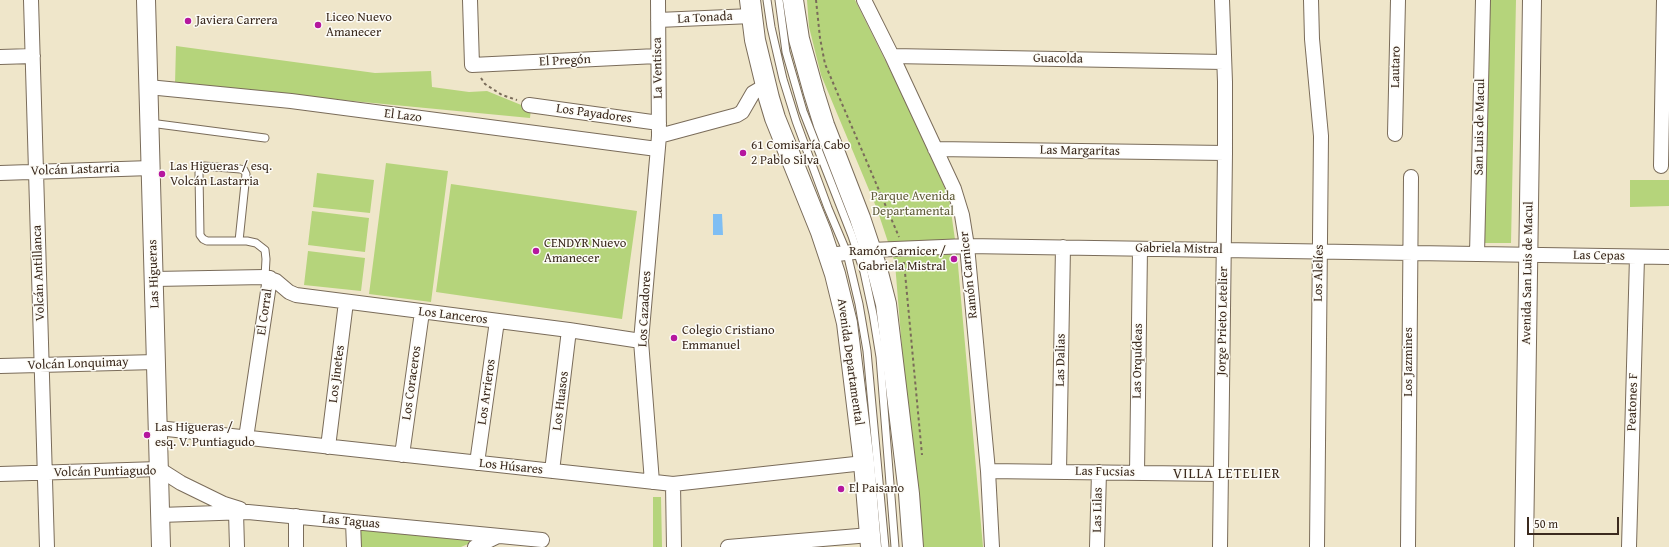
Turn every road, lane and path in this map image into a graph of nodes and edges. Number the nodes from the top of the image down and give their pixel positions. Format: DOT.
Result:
graph roads {
  1 [pos="31,0"];
  2 [pos="146,0"];
  3 [pos="470,0"];
  4 [pos="658,0"];
  5 [pos="767,0"];
  6 [pos="778,0"];
  7 [pos="793,0"];
  8 [pos="864,0"];
  9 [pos="1222,0"];
  10 [pos="1311,0"];
  11 [pos="1398,0"];
  12 [pos="1483,0"];
  13 [pos="1532,0"];
  14 [pos="1664,0"];
  15 [pos="751,8"];
  16 [pos="658,20"];
  17 [pos="33,56"];
  18 [pos="657,56"];
  19 [pos="892,56"];
  20 [pos="0,57"];
  21 [pos="1224,62"];
  22 [pos="472,65"];
  23 [pos="765,86"];
  24 [pos="148,87"];
  25 [pos="529,105"];
  26 [pos="1665,117"];
  27 [pos="149,123"];
  28 [pos="1395,134"];
  29 [pos="659,136"];
  30 [pos="265,138"];
  31 [pos="935,149"];
  32 [pos="1225,153"];
  33 [pos="1660,166"];
  34 [pos="151,168"];
  35 [pos="36,172"];
  36 [pos="0,173"];
  37 [pos="1411,177"];
  38 [pos="239,241"];
  39 [pos="967,246"];
  40 [pos="1063,247"];
  41 [pos="1140,249"];
  42 [pos="1224,250"];
  43 [pos="851,252"];
  44 [pos="1320,252"];
  45 [pos="1410,253"];
  46 [pos="1477,254"];
  47 [pos="1528,255"];
  48 [pos="1638,257"];
  49 [pos="1669,257"];
  50 [pos="268,278"];
  51 [pos="154,280"];
  52 [pos="346,302"];
  53 [pos="422,312"];
  54 [pos="496,321"];
  55 [pos="569,330"];
  56 [pos="641,341"];
  57 [pos="156,362"];
  58 [pos="42,365"];
  59 [pos="0,366"];
  60 [pos="158,428"];
  61 [pos="246,438"];
  62 [pos="328,447"];
  63 [pos="402,455"];
  64 [pos="477,463"];
  65 [pos="864,463"];
  66 [pos="159,469"];
  67 [pos="552,471"];
  68 [pos="988,471"];
  69 [pos="45,472"];
  70 [pos="1059,472"];
  71 [pos="1099,472"];
  72 [pos="1137,473"];
  73 [pos="0,474"];
  74 [pos="1221,474"];
  75 [pos="652,482"];
  76 [pos="673,484"];
  77 [pos="242,512"];
  78 [pos="160,515"];
  79 [pos="296,516"];
  80 [pos="353,522"];
  81 [pos="499,536"];
  82 [pos="542,540"];
  83 [pos="875,543"];
  84 [pos="47,547"];
  85 [pos="161,547"];
  86 [pos="237,547"];
  87 [pos="296,547"];
  88 [pos="354,547"];
  89 [pos="475,547"];
  90 [pos="674,547"];
  91 [pos="728,547"];
  92 [pos="895,547"];
  93 [pos="913,547"];
  94 [pos="992,547"];
  95 [pos="1097,547"];
  96 [pos="1220,547"];
  97 [pos="1317,547"];
  98 [pos="1408,547"];
  99 [pos="1524,547"];
  100 [pos="1629,547"];
  1 -- 17 [label="street, Volcán Antillanca"];
  2 -- 24 [label="street, Las Higueras"];
  3 -- 22 [label="street"];
  4 -- 16 [label="street, La Ventisca"];
  5 -- 43 [label="lane"];
  6 -- 43 [label="lane"];
  7 -- 43 [label="main road, Avenida Departamental"];
  8 -- 19 [label="street, Ramón Carnicer"];
  9 -- 21 [label="street, Jorge Prieto Letelier"];
  10 -- 44 [label="street, Los Alelíes"];
  11 -- 28 [label="street, Lautaro"];
  12 -- 46 [label="street, San Luis de Macul"];
  13 -- 47 [label="street, Avenida San Luis de Macul"];
  14 -- 26 [label="street"];
  15 -- 16 [label="street, La Tonada"];
  15 -- 23 [label="main road, Avenida Departamental"];
  16 -- 18 [label="street, La Ventisca"];
  17 -- 20 [label="street"];
  17 -- 35 [label="street, Volcán Antillanca"];
  18 -- 22 [label="street, El Pregón"];
  18 -- 29 [label="street, La Ventisca"];
  19 -- 21 [label="street, Guacolda"];
  19 -- 31 [label="street, Ramón Carnicer"];
  21 -- 32 [label="street, Jorge Prieto Letelier"];
  22 -- 25 [label="path"];
  23 -- 29 [label="street, El Lazo"];
  23 -- 43 [label="main road, Avenida Departamental"];
  24 -- 27 [label="street, Las Higueras"];
  24 -- 29 [label="street, El Lazo"];
  25 -- 29 [label="street, Los Payadores"];
  26 -- 33 [label="street"];
  27 -- 30 [label="lane"];
  27 -- 34 [label="street, Las Higueras"];
  29 -- 56 [label="street, Los Cazadores"];
  31 -- 32 [label="street, Las Margaritas"];
  31 -- 39 [label="street, Ramón Carnicer"];
  32 -- 42 [label="street, Jorge Prieto Letelier"];
  34 -- 35 [label="street, Volcán Lastarria"];
  34 -- 51 [label="street, Las Higueras"];
  35 -- 36 [label="street, Volcán Lastarria"];
  35 -- 58 [label="street, Volcán Antillanca"];
  37 -- 45 [label="street, Los Jazmines"];
  38 -- 38 [label="lane"];
  38 -- 50 [label="lane"];
  39 -- 40 [label="street, Gabriela Mistral"];
  39 -- 43 [label="street, Gabriela Mistral"];
  39 -- 68 [label="street, Ramón Carnicer"];
  40 -- 41 [label="street, Gabriela Mistral"];
  40 -- 70 [label="street, Las Dalias"];
  41 -- 42 [label="street, Gabriela Mistral"];
  41 -- 72 [label="street, Las Orquídeas"];
  42 -- 44 [label="street, Gabriela Mistral"];
  42 -- 74 [label="street, Jorge Prieto Letelier"];
  43 -- 65 [label="main road, Avenida Departamental"];
  43 -- 83 [label="lane"];
  43 -- 92 [label="lane"];
  43 -- 93 [label="main road, Avenida Departamental"];
  44 -- 45 [label="street, Gabriela Mistral"];
  44 -- 97 [label="street, Los Alelíes"];
  45 -- 46 [label="street, Gabriela Mistral"];
  45 -- 98 [label="street, Los Jazmines"];
  46 -- 47 [label="street, Gabriela Mistral"];
  47 -- 48 [label="street, Las Cepas"];
  47 -- 99 [label="street, Avenida San Luis de Macul"];
  48 -- 49 [label="street, Las Cepas"];
  48 -- 100 [label="street, Peatones F"];
  50 -- 51 [label="street, El Corral"];
  50 -- 52 [label="street, Los Lanceros"];
  50 -- 61 [label="street, El Corral"];
  51 -- 57 [label="street, Las Higueras"];
  52 -- 53 [label="street, Los Lanceros"];
  52 -- 62 [label="street, Los Jinetes"];
  53 -- 54 [label="street, Los Lanceros"];
  53 -- 63 [label="street, Los Coraceros"];
  54 -- 55 [label="street, Los Lanceros"];
  54 -- 64 [label="street, Los Arrieros"];
  55 -- 56 [label="street, Los Lanceros"];
  55 -- 67 [label="street, Los Huasos"];
  56 -- 75 [label="street, Los Cazadores"];
  57 -- 58 [label="street, Volcán Lonquimay"];
  57 -- 60 [label="street, Las Higueras"];
  58 -- 59 [label="street, Volcán Lonquimay"];
  58 -- 69 [label="street, Volcán Antillanca"];
  60 -- 61 [label="street, Los Húsares"];
  60 -- 66 [label="street, Las Higueras"];
  61 -- 62 [label="street, Los Húsares"];
  62 -- 63 [label="street, Los Húsares"];
  63 -- 64 [label="street, Los Húsares"];
  64 -- 67 [label="street, Los Húsares"];
  65 -- 76 [label="street, Los Húsares"];
  65 -- 83 [label="main road, Avenida Departamental"];
  66 -- 69 [label="street, Volcán Puntiagudo"];
  66 -- 77 [label="street, Volcán Puntiagudo"];
  66 -- 78 [label="street, Las Higueras"];
  67 -- 75 [label="street, Los Húsares"];
  68 -- 70 [label="street, Las Fucsias"];
  68 -- 94 [label="street, Ramón Carnicer"];
  69 -- 73 [label="street, Volcán Puntiagudo"];
  69 -- 84 [label="street, Volcán Antillanca"];
  70 -- 71 [label="street, Las Fucsias"];
  71 -- 72 [label="street, Las Fucsias"];
  71 -- 95 [label="street, Las Lilas"];
  72 -- 74 [label="street, Las Fucsias"];
  74 -- 96 [label="street, Jorge Prieto Letelier"];
  75 -- 76 [label="street, Los Húsares"];
  76 -- 90 [label="street"];
  77 -- 78 [label="street, Las Taguas"];
  77 -- 79 [label="street, Las Taguas"];
  77 -- 86 [label="street"];
  78 -- 85 [label="street, Las Higueras"];
  79 -- 80 [label="street, Las Taguas"];
  79 -- 87 [label="street"];
  80 -- 81 [label="street, Las Taguas"];
  80 -- 88 [label="street"];
  81 -- 82 [label="street, Las Taguas"];
  81 -- 89 [label="street"];
  83 -- 91 [label="street"];
}
